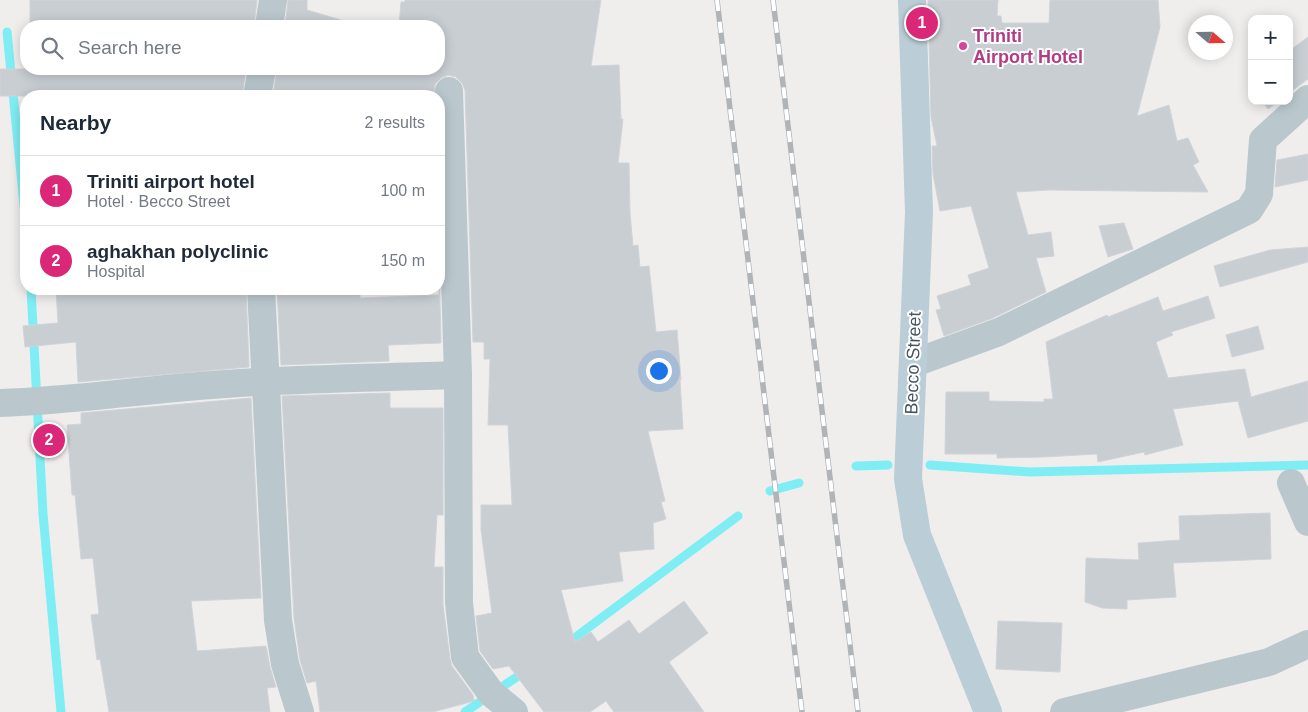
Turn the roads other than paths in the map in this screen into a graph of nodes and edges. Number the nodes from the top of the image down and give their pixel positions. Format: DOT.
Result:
graph roads {
  1 [pos="273,0"];
  2 [pos="912,0"];
  3 [pos="270,20"];
  4 [pos="261,75"];
  5 [pos="258,90"];
  6 [pos="449,91"];
  7 [pos="1308,99"];
  8 [pos="261,295"];
  9 [pos="914,363"];
  10 [pos="458,375"];
  11 [pos="266,381"];
  12 [pos="0,403"];
  13 [pos="1291,483"];
  14 [pos="1308,522"];
  15 [pos="1308,644"];
  16 [pos="300,712"];
  17 [pos="514,712"];
  18 [pos="988,712"];
  19 [pos="1064,712"];
  1 -- 3 [label="street"];
  2 -- 9 [label="street, Becco Street"];
  4 -- 5 [label="street"];
  6 -- 10 [label="street"];
  7 -- 9 [label="street"];
  8 -- 11 [label="street"];
  9 -- 18 [label="street, Becco Street"];
  10 -- 11 [label="street"];
  10 -- 17 [label="street"];
  11 -- 12 [label="street"];
  11 -- 16 [label="street"];
  13 -- 14 [label="street"];
  15 -- 19 [label="street"];
}
